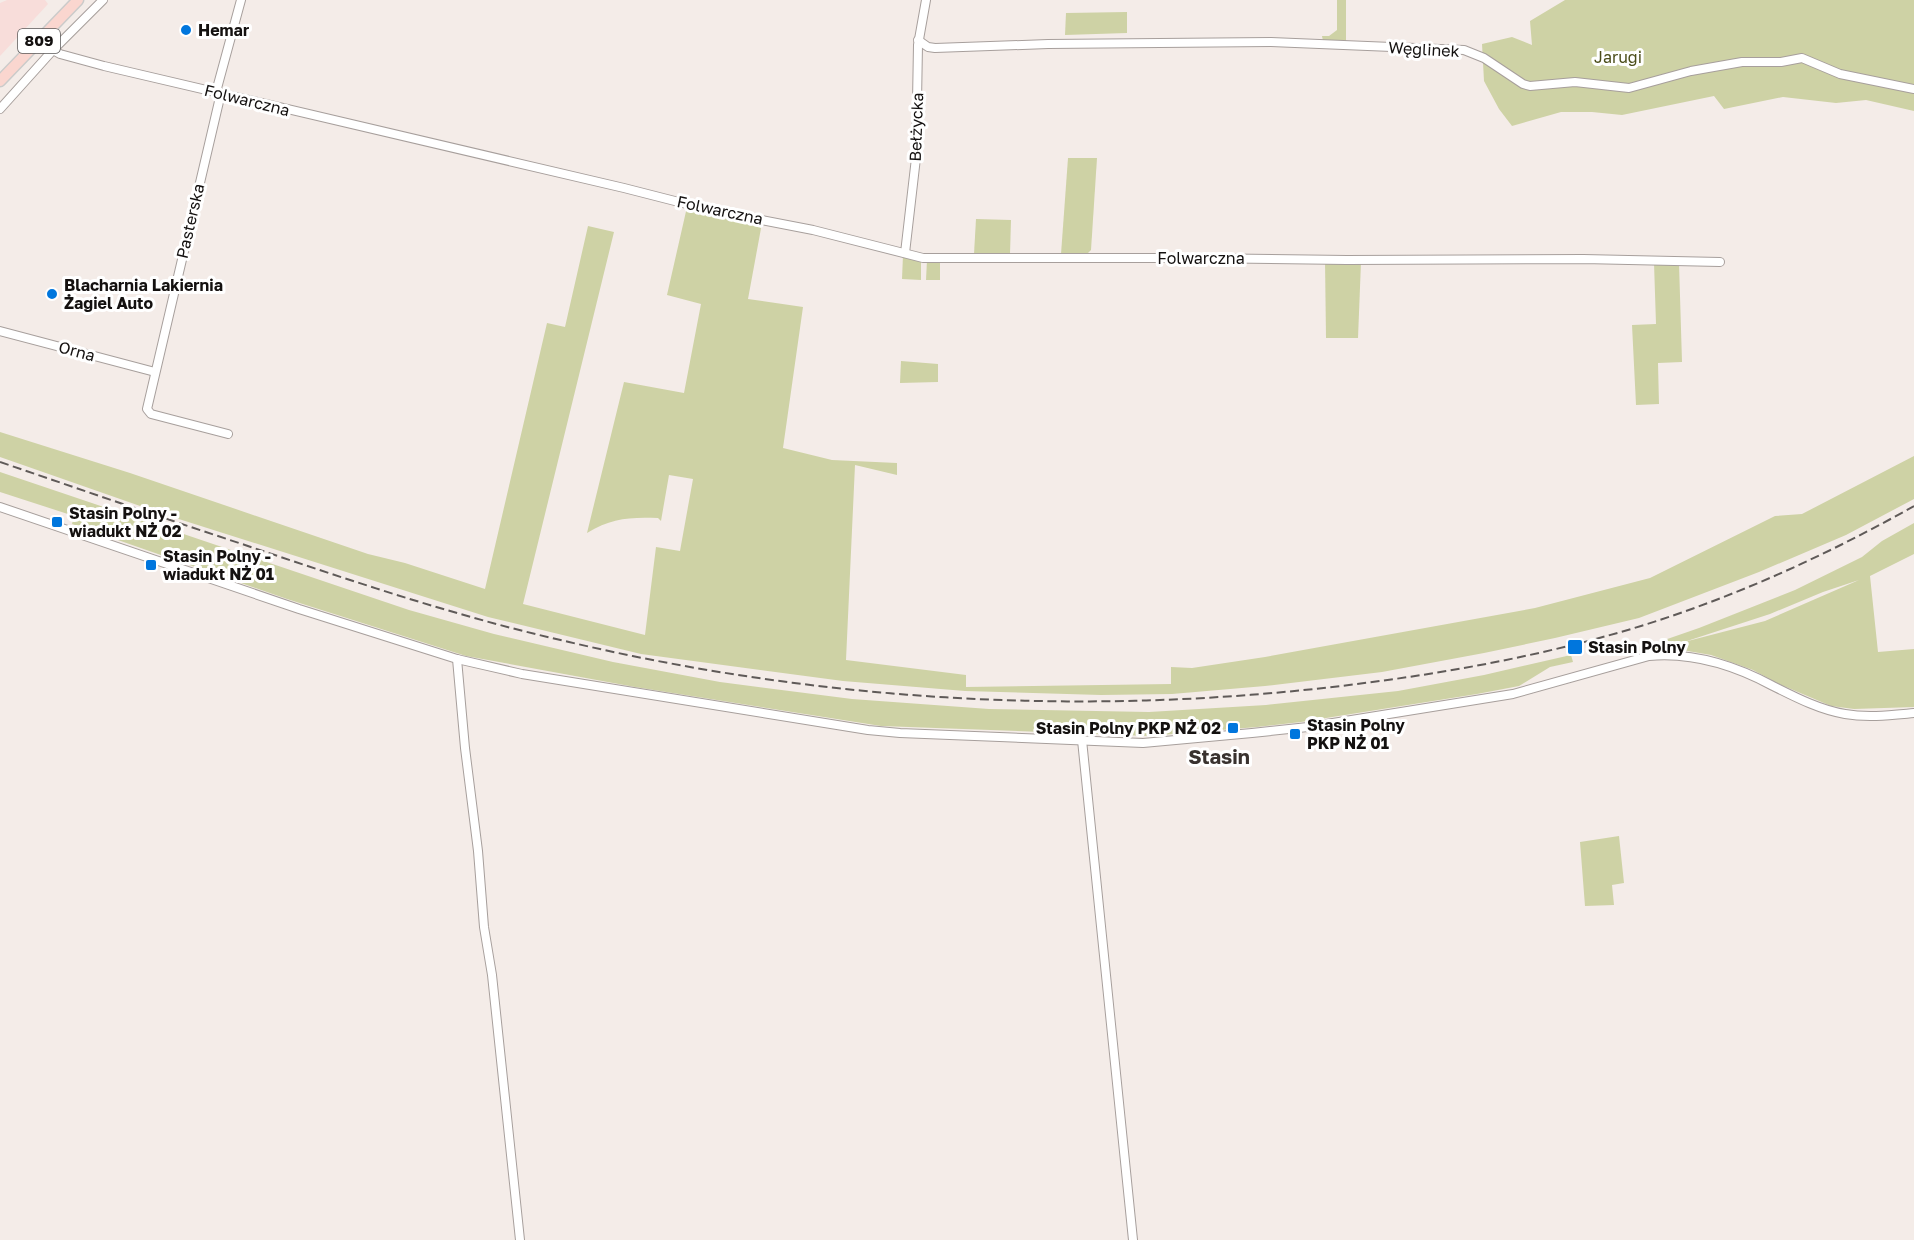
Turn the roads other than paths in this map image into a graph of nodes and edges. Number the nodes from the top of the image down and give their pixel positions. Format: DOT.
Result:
graph roads {
  1 [pos="78,0"];
  2 [pos="103,0"];
  3 [pos="241,0"];
  4 [pos="926,0"];
  5 [pos="43,36"];
  6 [pos="918,40"];
  7 [pos="53,50"];
  8 [pos="0,81"];
  9 [pos="1914,90"];
  10 [pos="219,93"];
  11 [pos="0,109"];
  12 [pos="906,253"];
  13 [pos="1720,262"];
  14 [pos="0,331"];
  15 [pos="155,372"];
  16 [pos="228,434"];
  17 [pos="0,507"];
  18 [pos="457,660"];
  19 [pos="1914,712"];
  20 [pos="1082,740"];
  21 [pos="520,1240"];
  22 [pos="1133,1240"];
  1 -- 5 [label="main road, 809"];
  2 -- 7 [label="street"];
  3 -- 10 [label="street, Pasterska"];
  4 -- 6 [label="street, Bełżycka"];
  5 -- 7 [label="street"];
  5 -- 8 [label="main road, 809"];
  6 -- 9 [label="street, Węglinek"];
  6 -- 12 [label="street, Bełżycka"];
  7 -- 10 [label="street, Folwarczna"];
  7 -- 11 [label="street"];
  10 -- 12 [label="street, Folwarczna"];
  10 -- 15 [label="street, Pasterska"];
  12 -- 13 [label="street, Folwarczna"];
  14 -- 15 [label="street, Orna"];
  15 -- 16 [label="street, Pasterska"];
  17 -- 18 [label="street"];
  18 -- 20 [label="street"];
  18 -- 21 [label="street"];
  19 -- 20 [label="street"];
  20 -- 22 [label="street"];
}
